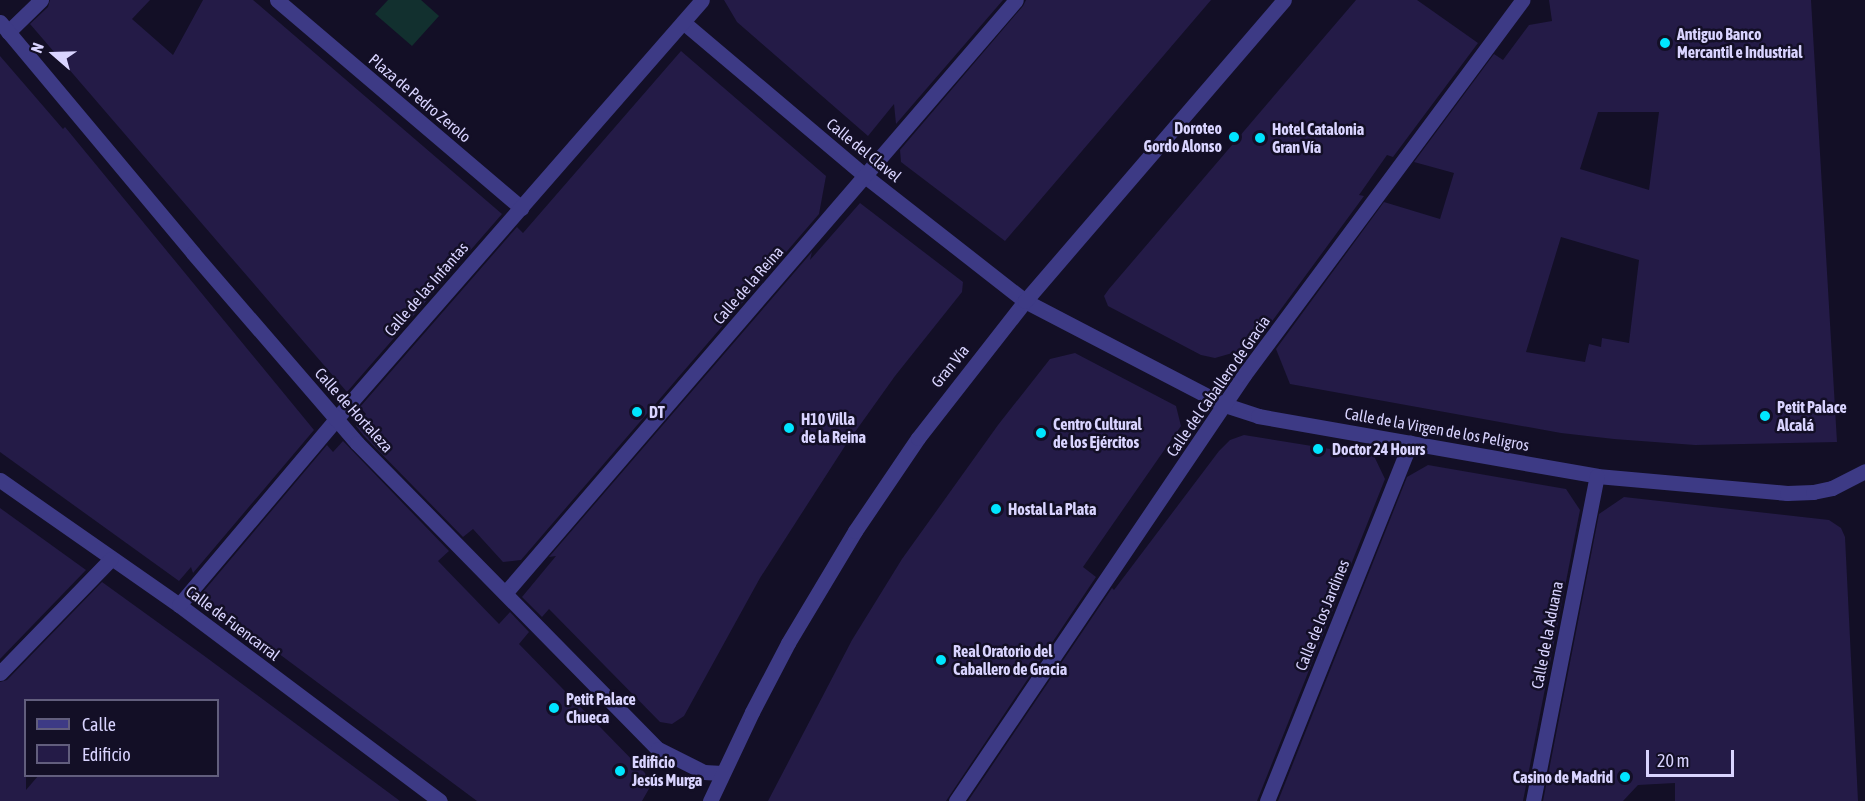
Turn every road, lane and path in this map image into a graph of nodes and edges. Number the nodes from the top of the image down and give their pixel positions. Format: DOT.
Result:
graph roads {
  1 [pos="41,0"];
  2 [pos="277,0"];
  3 [pos="1016,0"];
  4 [pos="1284,0"];
  5 [pos="1522,0"];
  6 [pos="700,1"];
  7 [pos="683,22"];
  8 [pos="4,27"];
  9 [pos="865,176"];
  10 [pos="521,208"];
  11 [pos="1025,301"];
  12 [pos="1225,405"];
  13 [pos="336,419"];
  14 [pos="1410,443"];
  15 [pos="1865,471"];
  16 [pos="1597,476"];
  17 [pos="0,480"];
  18 [pos="111,559"];
  19 [pos="506,592"];
  20 [pos="179,605"];
  21 [pos="0,673"];
  22 [pos="722,773"];
  23 [pos="440,801"];
  24 [pos="710,801"];
  25 [pos="956,801"];
  26 [pos="1267,801"];
  27 [pos="1533,801"];
  1 -- 8 [label="street"];
  2 -- 10 [label="street, Plaza de Pedro Zerolo"];
  3 -- 9 [label="street, Calle de la Reina"];
  4 -- 11 [label="street, Gran Vía"];
  5 -- 12 [label="street, Calle del Caballero de Gracia"];
  6 -- 7 [label="street, Calle de las Infantas"];
  7 -- 9 [label="street, Calle del Clavel"];
  7 -- 10 [label="street, Calle de las Infantas"];
  8 -- 13 [label="street, Calle de Hortaleza"];
  9 -- 11 [label="street, Calle del Clavel"];
  9 -- 19 [label="street, Calle de la Reina"];
  10 -- 13 [label="street, Calle de las Infantas"];
  11 -- 12 [label="street, Calle de la Virgen de los Peligros"];
  11 -- 22 [label="street, Gran Vía"];
  12 -- 14 [label="street, Calle de la Virgen de los Peligros"];
  12 -- 25 [label="street, Calle del Caballero de Gracia"];
  13 -- 19 [label="street, Calle de Hortaleza"];
  13 -- 20 [label="street, Calle de las Infantas"];
  14 -- 16 [label="street, Calle de la Virgen de los Peligros"];
  14 -- 26 [label="street, Calle de los Jardines"];
  15 -- 16 [label="street, Calle de la Virgen de los Peligros"];
  16 -- 27 [label="street, Calle de la Aduana"];
  17 -- 18 [label="street, Calle de Fuencarral"];
  18 -- 20 [label="street, Calle de Fuencarral"];
  18 -- 21 [label="street"];
  19 -- 22 [label="street, Calle de Hortaleza"];
  20 -- 23 [label="street, Calle de Fuencarral"];
  22 -- 24 [label="street, Gran Vía"];
}
